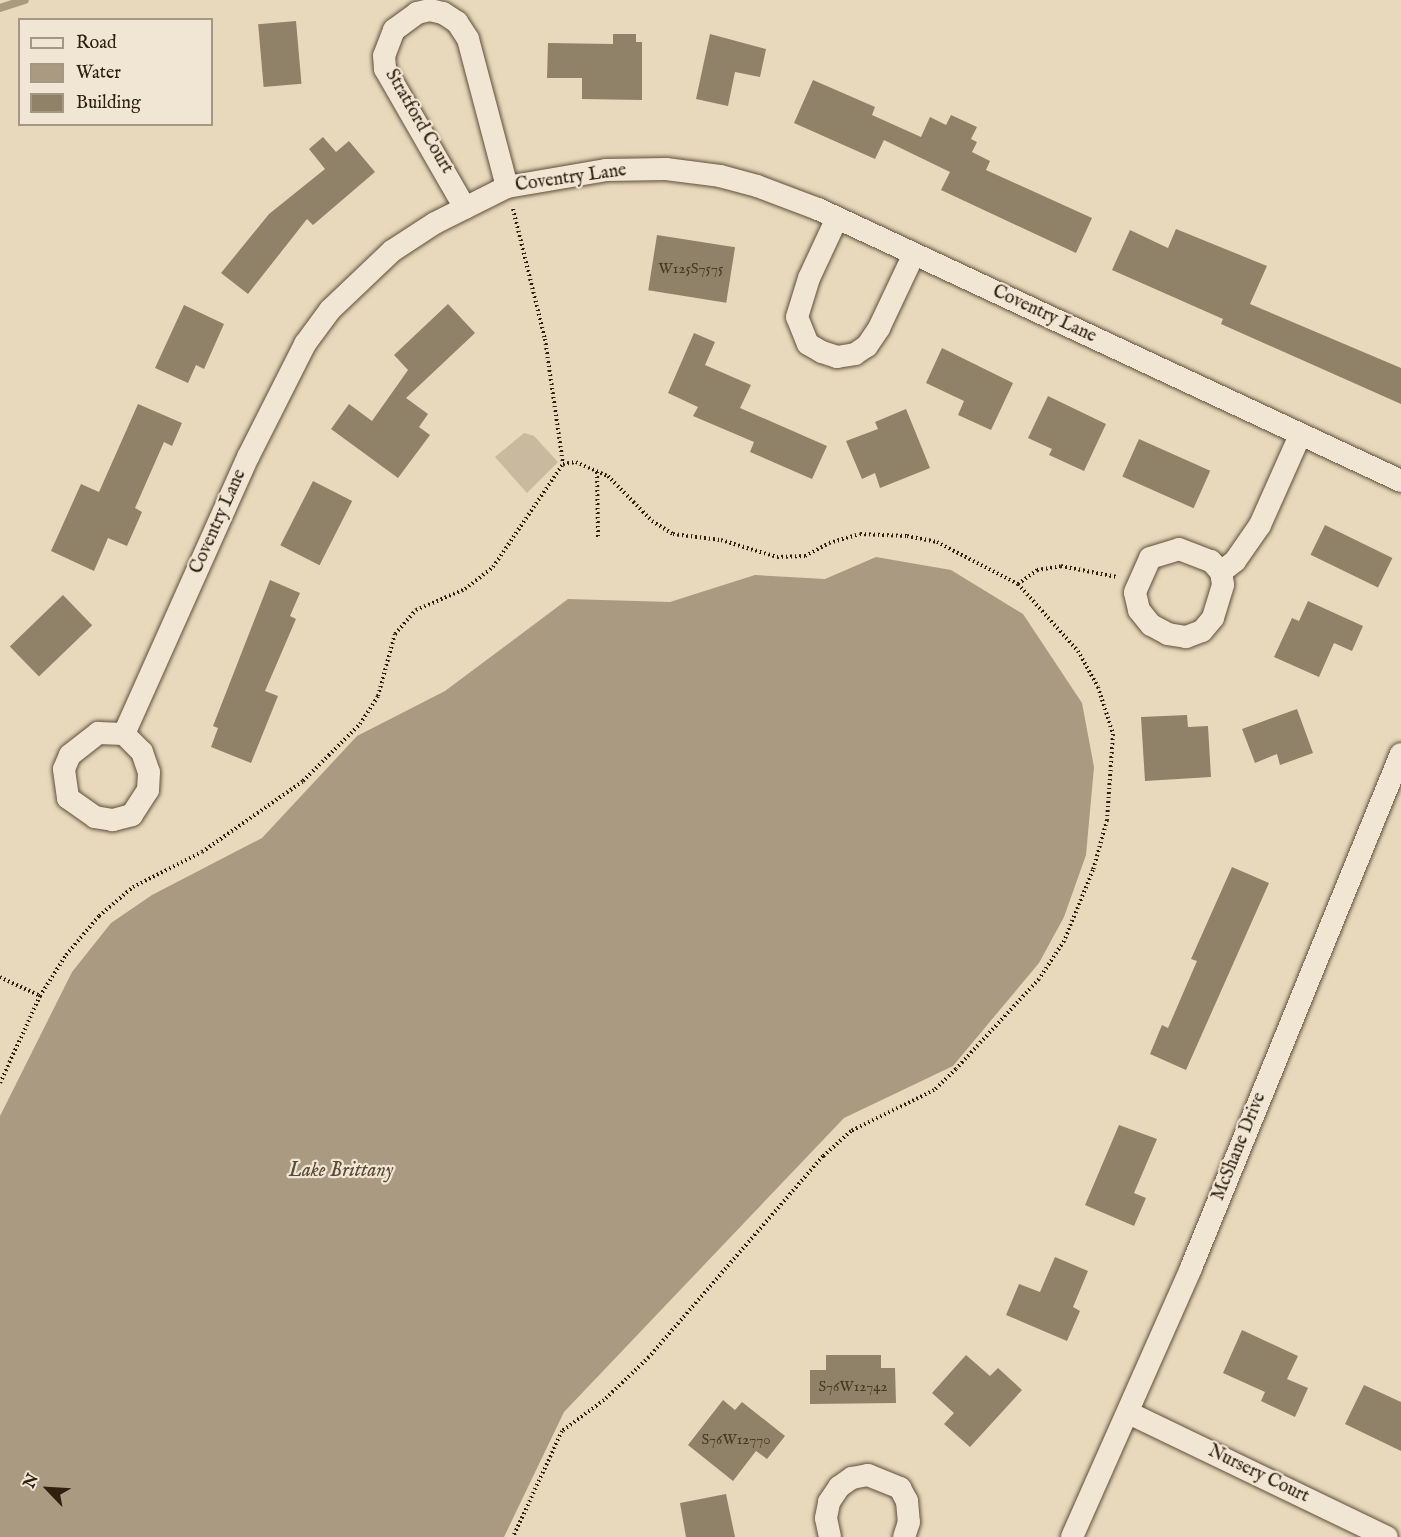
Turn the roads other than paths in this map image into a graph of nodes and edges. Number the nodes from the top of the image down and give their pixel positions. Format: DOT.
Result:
graph roads {
  1 [pos="507,187"];
  2 [pos="465,208"];
  3 [pos="837,218"];
  4 [pos="913,256"];
  5 [pos="1300,435"];
  6 [pos="1401,481"];
  7 [pos="1221,572"];
  8 [pos="124,734"];
  9 [pos="1401,754"];
  10 [pos="1129,1413"];
  11 [pos="830,1537"];
  12 [pos="904,1537"];
  13 [pos="1072,1537"];
  14 [pos="1387,1537"];
  1 -- 2 [label="street, Coventry Lane"];
  1 -- 2 [label="street, Stratford Court"];
  1 -- 3 [label="street, Coventry Lane"];
  2 -- 8 [label="street, Coventry Lane"];
  3 -- 4 [label="street, Coventry Lane"];
  3 -- 4 [label="street"];
  4 -- 5 [label="street, Coventry Lane"];
  5 -- 6 [label="street, Coventry Lane"];
  5 -- 7 [label="street"];
  7 -- 7 [label="street"];
  9 -- 10 [label="street, McShane Drive"];
  10 -- 13 [label="street, McShane Drive"];
  10 -- 14 [label="street, Nursery Court"];
  11 -- 12 [label="street"];
}
